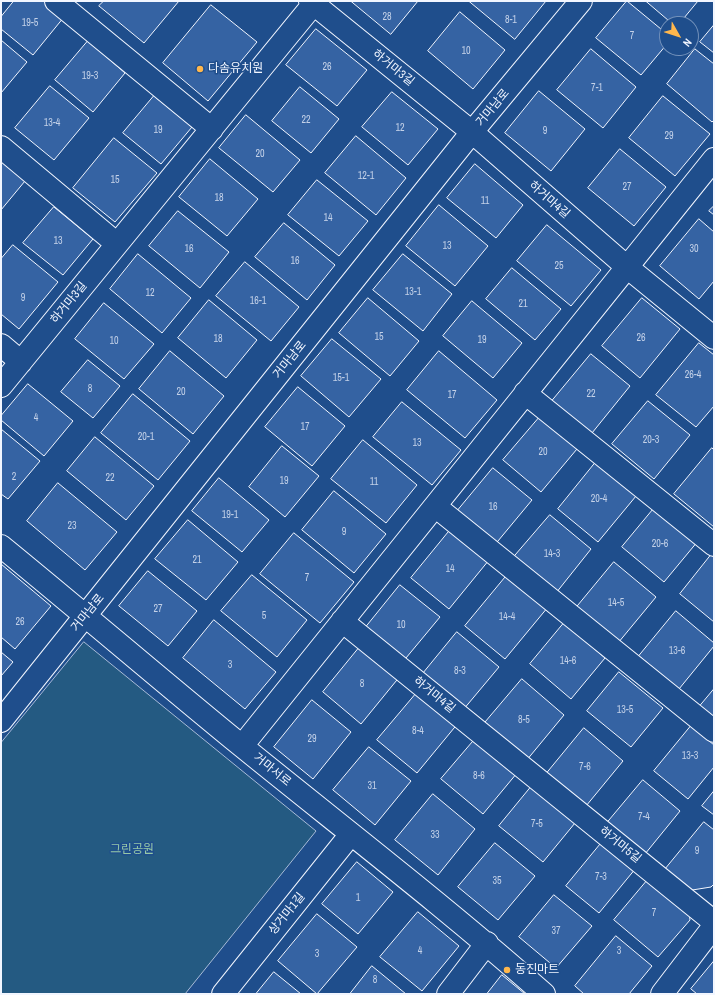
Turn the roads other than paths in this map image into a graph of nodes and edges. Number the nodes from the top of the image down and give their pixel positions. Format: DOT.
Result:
graph roads {
  1 [pos="56,1"];
  2 [pos="581,1"];
  3 [pos="313,2"];
  4 [pos="212,128"];
  5 [pos="472,132"];
  6 [pos="1,147"];
  7 [pos="714,158"];
  8 [pos="117,244"];
  9 [pos="627,267"];
  10 [pos="714,338"];
  11 [pos="1,345"];
  12 [pos="21,362"];
  13 [pos="1,386"];
  14 [pos="525,393"];
  15 [pos="435,506"];
  16 [pos="711,543"];
  17 [pos="1,546"];
  18 [pos="87,615"];
  19 [pos="342,621"];
  20 [pos="1,721"];
  21 [pos="714,731"];
  22 [pos="242,746"];
  23 [pos="525,769"];
  24 [pos="351,834"];
  25 [pos="714,922"];
  26 [pos="714,926"];
  27 [pos="487,943"];
  28 [pos="223,994"];
  29 [pos="448,994"];
  30 [pos="544,994"];
  31 [pos="662,994"];
  1 -- 4 [label="street"];
  2 -- 5 [label="street, 거마남로"];
  3 -- 4 [label="street, 하거마3길"];
  3 -- 5 [label="street, 하거마3길"];
  4 -- 8 [label="street, 하거마3길"];
  5 -- 9 [label="street, 하거마4길"];
  5 -- 18 [label="street, 거마남로"];
  6 -- 8 [label="street"];
  7 -- 9 [label="street"];
  8 -- 12 [label="street, 하거마3길"];
  9 -- 10 [label="street, 하거마4길"];
  9 -- 14 [label="street"];
  11 -- 12 [label="street"];
  12 -- 13 [label="street, 하거마3길"];
  14 -- 15 [label="street"];
  14 -- 16 [label="street"];
  15 -- 19 [label="street"];
  15 -- 21 [label="street"];
  17 -- 18 [label="street, 거마서로"];
  18 -- 20 [label="street, 거마남로"];
  18 -- 22 [label="street, 거마서로"];
  19 -- 22 [label="street"];
  19 -- 23 [label="street, 하거마4길"];
  22 -- 24 [label="street, 거마서로"];
  23 -- 25 [label="street, 하거마5길"];
  24 -- 27 [label="street, 거마서로"];
  24 -- 28 [label="street, 상거마1길"];
  26 -- 31 [label="street"];
  27 -- 29 [label="street"];
  27 -- 30 [label="street, 거마서로"];
}
